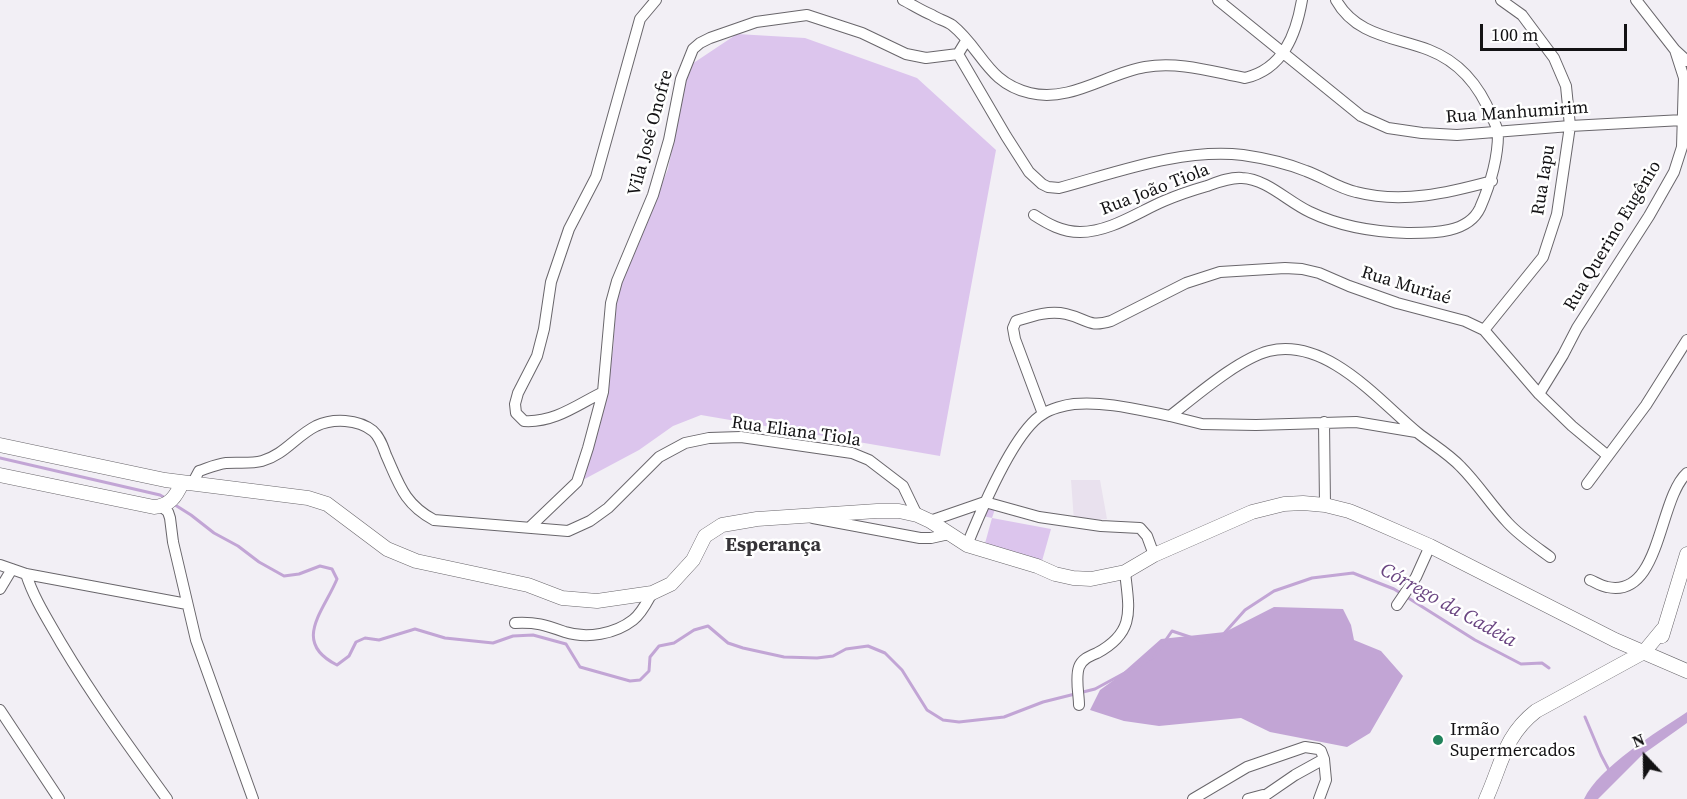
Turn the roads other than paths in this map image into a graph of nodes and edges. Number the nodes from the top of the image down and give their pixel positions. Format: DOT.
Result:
graph roads {
  1 [pos="656,0"];
  2 [pos="903,0"];
  3 [pos="1218,0"];
  4 [pos="1302,0"];
  5 [pos="1336,0"];
  6 [pos="1501,0"];
  7 [pos="1636,0"];
  8 [pos="966,41"];
  9 [pos="1675,51"];
  10 [pos="958,54"];
  11 [pos="1284,55"];
  12 [pos="1687,62"];
  13 [pos="1683,120"];
  14 [pos="1569,126"];
  15 [pos="1498,132"];
  16 [pos="1492,181"];
  17 [pos="1034,216"];
  18 [pos="1484,330"];
  19 [pos="1687,340"];
  20 [pos="603,392"];
  21 [pos="1539,394"];
  22 [pos="1043,414"];
  23 [pos="1170,416"];
  24 [pos="1324,422"];
  25 [pos="1417,432"];
  26 [pos="0,445"];
  27 [pos="1608,456"];
  28 [pos="1687,473"];
  29 [pos="0,475"];
  30 [pos="187,484"];
  31 [pos="1587,484"];
  32 [pos="168,502"];
  33 [pos="985,502"];
  34 [pos="1325,505"];
  35 [pos="805,516"];
  36 [pos="923,518"];
  37 [pos="530,527"];
  38 [pos="949,534"];
  39 [pos="967,545"];
  40 [pos="1430,546"];
  41 [pos="1687,554"];
  42 [pos="1154,555"];
  43 [pos="1550,557"];
  44 [pos="0,565"];
  45 [pos="12,569"];
  46 [pos="1125,572"];
  47 [pos="26,574"];
  48 [pos="1590,580"];
  49 [pos="0,589"];
  50 [pos="652,593"];
  51 [pos="1399,602"];
  52 [pos="187,604"];
  53 [pos="515,623"];
  54 [pos="1663,629"];
  55 [pos="1644,652"];
  56 [pos="1660,659"];
  57 [pos="1687,671"];
  58 [pos="1079,701"];
  59 [pos="0,710"];
  60 [pos="1324,759"];
  61 [pos="1261,797"];
  62 [pos="59,799"];
  63 [pos="166,799"];
  64 [pos="253,799"];
  65 [pos="1193,799"];
  66 [pos="1248,799"];
  67 [pos="1319,799"];
  68 [pos="1486,799"];
  1 -- 20 [label="street"];
  2 -- 8 [label="street"];
  3 -- 11 [label="street, Rua Manhumirim"];
  4 -- 11 [label="street"];
  5 -- 15 [label="street"];
  6 -- 14 [label="street, Rua Iapu"];
  7 -- 9 [label="street"];
  8 -- 10 [label="street"];
  8 -- 11 [label="street"];
  9 -- 12 [label="street"];
  9 -- 13 [label="street, Rua Querino Eugênio"];
  10 -- 16 [label="street"];
  10 -- 20 [label="street, Vila José Onofre"];
  11 -- 15 [label="street, Rua Manhumirim"];
  13 -- 14 [label="street, Rua Manhumirim"];
  13 -- 21 [label="street, Rua Querino Eugênio"];
  14 -- 15 [label="street, Rua Manhumirim"];
  14 -- 18 [label="street, Rua Iapu"];
  15 -- 16 [label="street, Rua João Tiola"];
  16 -- 17 [label="street, Rua João Tiola"];
  18 -- 21 [label="street, Rua Muriaé"];
  18 -- 22 [label="street, Rua Muriaé"];
  19 -- 27 [label="street"];
  20 -- 37 [label="street, Vila José Onofre"];
  21 -- 27 [label="street, Rua Muriaé"];
  22 -- 23 [label="street"];
  22 -- 33 [label="street"];
  23 -- 24 [label="street"];
  23 -- 25 [label="street"];
  24 -- 25 [label="street"];
  24 -- 34 [label="street"];
  25 -- 43 [label="street"];
  26 -- 30 [label="street"];
  27 -- 31 [label="street"];
  28 -- 48 [label="street"];
  29 -- 32 [label="street"];
  30 -- 32 [label="street"];
  30 -- 37 [label="street, Rua Eliana Tiola"];
  30 -- 50 [label="street"];
  32 -- 52 [label="street"];
  33 -- 36 [label="street"];
  33 -- 39 [label="street"];
  33 -- 42 [label="street"];
  34 -- 40 [label="street"];
  34 -- 42 [label="street"];
  35 -- 36 [label="street"];
  35 -- 38 [label="street"];
  35 -- 50 [label="street"];
  36 -- 37 [label="street, Rua Eliana Tiola"];
  36 -- 38 [label="street"];
  38 -- 39 [label="street"];
  39 -- 46 [label="street"];
  40 -- 51 [label="street"];
  40 -- 55 [label="street"];
  41 -- 54 [label="street"];
  42 -- 46 [label="street"];
  44 -- 45 [label="street"];
  45 -- 47 [label="street"];
  45 -- 49 [label="street"];
  46 -- 58 [label="street"];
  47 -- 52 [label="street"];
  47 -- 63 [label="street"];
  50 -- 53 [label="street"];
  52 -- 64 [label="street"];
  54 -- 55 [label="street"];
  54 -- 56 [label="street"];
  55 -- 56 [label="street"];
  55 -- 68 [label="street"];
  56 -- 57 [label="street"];
  59 -- 62 [label="street"];
  60 -- 61 [label="street"];
  60 -- 65 [label="street"];
  60 -- 67 [label="street"];
  61 -- 66 [label="street"];
}
